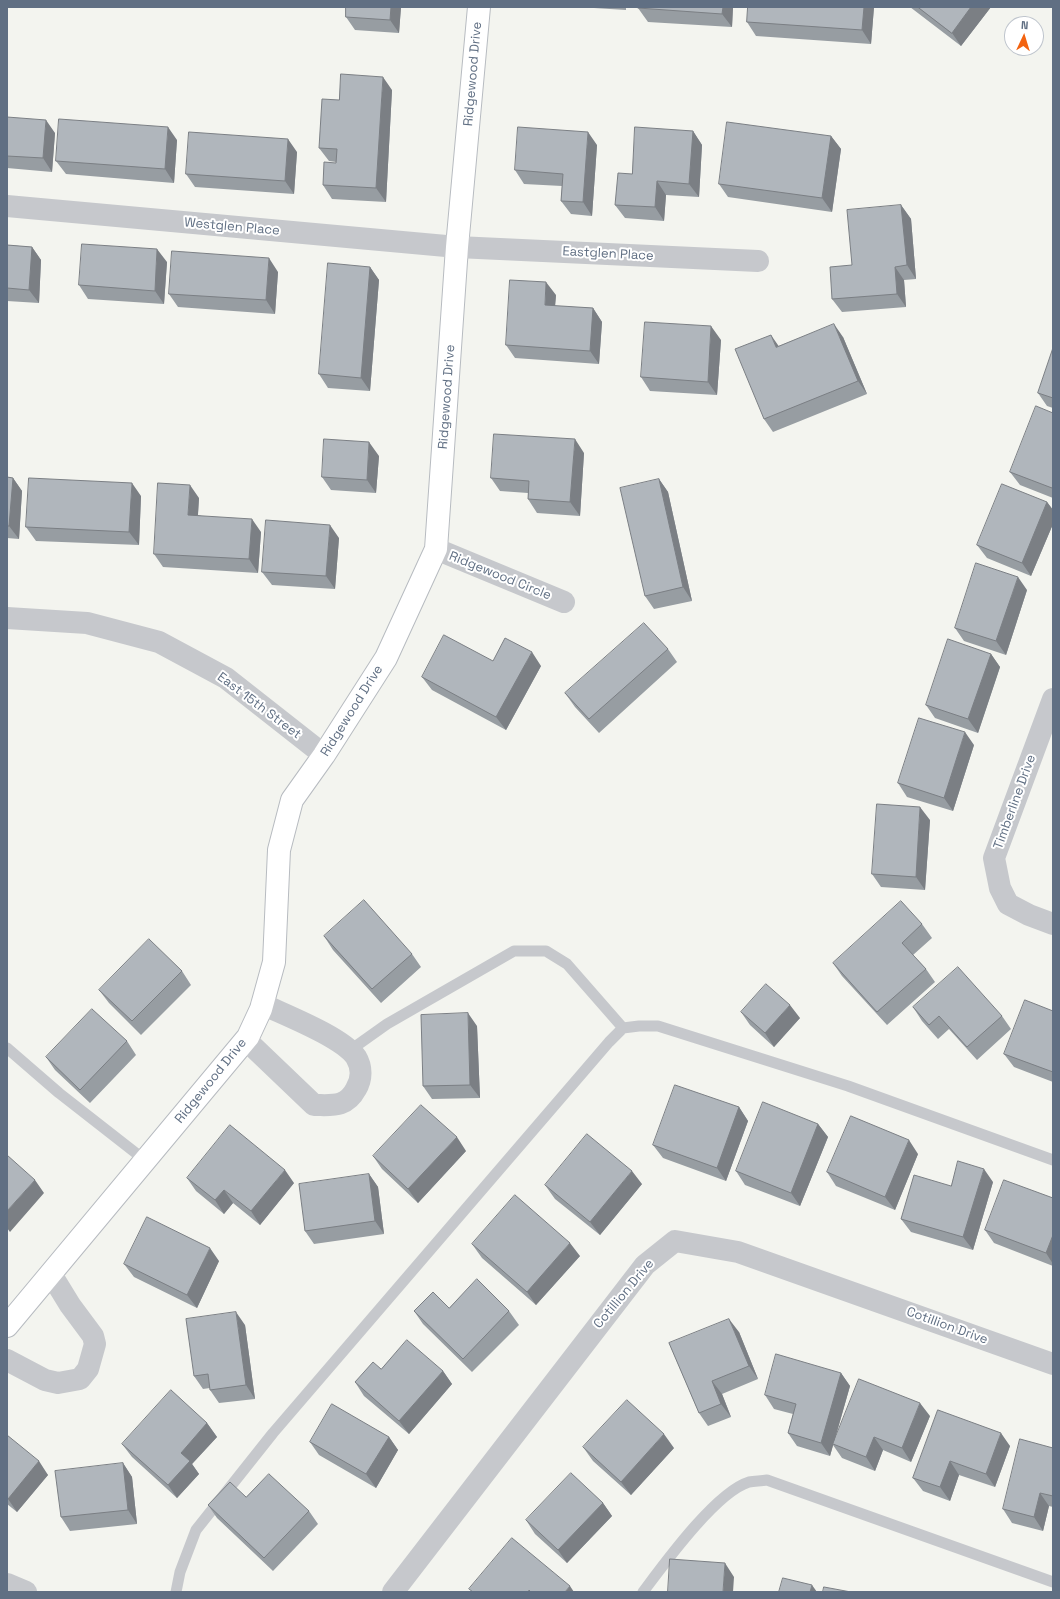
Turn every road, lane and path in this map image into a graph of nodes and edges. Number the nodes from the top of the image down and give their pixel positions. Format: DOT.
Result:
graph roads {
  1 [pos="479,7"];
  2 [pos="7,206"];
  3 [pos="457,247"];
  4 [pos="758,261"];
  5 [pos="436,549"];
  6 [pos="564,602"];
  7 [pos="7,618"];
  8 [pos="1053,699"];
  9 [pos="1049,723"];
  10 [pos="324,756"];
  11 [pos="1053,924"];
  12 [pos="262,1004"];
  13 [pos="623,1028"];
  14 [pos="246,1040"];
  15 [pos="7,1048"];
  16 [pos="349,1051"];
  17 [pos="1053,1160"];
  18 [pos="146,1161"];
  19 [pos="50,1274"];
  20 [pos="9,1318"];
  21 [pos="7,1360"];
  22 [pos="1053,1364"];
  23 [pos="1053,1582"];
  24 [pos="7,1584"];
  25 [pos="26,1592"];
  26 [pos="176,1592"];
  27 [pos="393,1592"];
  28 [pos="643,1592"];
  1 -- 3 [label="street, Ridgewood Drive"];
  2 -- 3 [label="street, Westglen Place"];
  3 -- 4 [label="street, Eastglen Place"];
  3 -- 5 [label="street, Ridgewood Drive"];
  5 -- 6 [label="street, Ridgewood Circle"];
  5 -- 10 [label="street, Ridgewood Drive"];
  7 -- 10 [label="street, East 15th Street"];
  8 -- 9 [label="street, Timberline Drive"];
  9 -- 11 [label="street, Timberline Drive"];
  10 -- 12 [label="street, Ridgewood Drive"];
  12 -- 14 [label="street, Ridgewood Drive"];
  12 -- 16 [label="street"];
  13 -- 16 [label="lane"];
  13 -- 17 [label="lane"];
  13 -- 26 [label="lane"];
  14 -- 16 [label="street"];
  14 -- 18 [label="street, Ridgewood Drive"];
  15 -- 18 [label="lane"];
  18 -- 19 [label="street, Ridgewood Drive"];
  19 -- 20 [label="street, Ridgewood Drive"];
  19 -- 21 [label="street"];
  22 -- 27 [label="street, Cotillion Drive"];
  23 -- 28 [label="lane"];
  24 -- 25 [label="street"];
}
